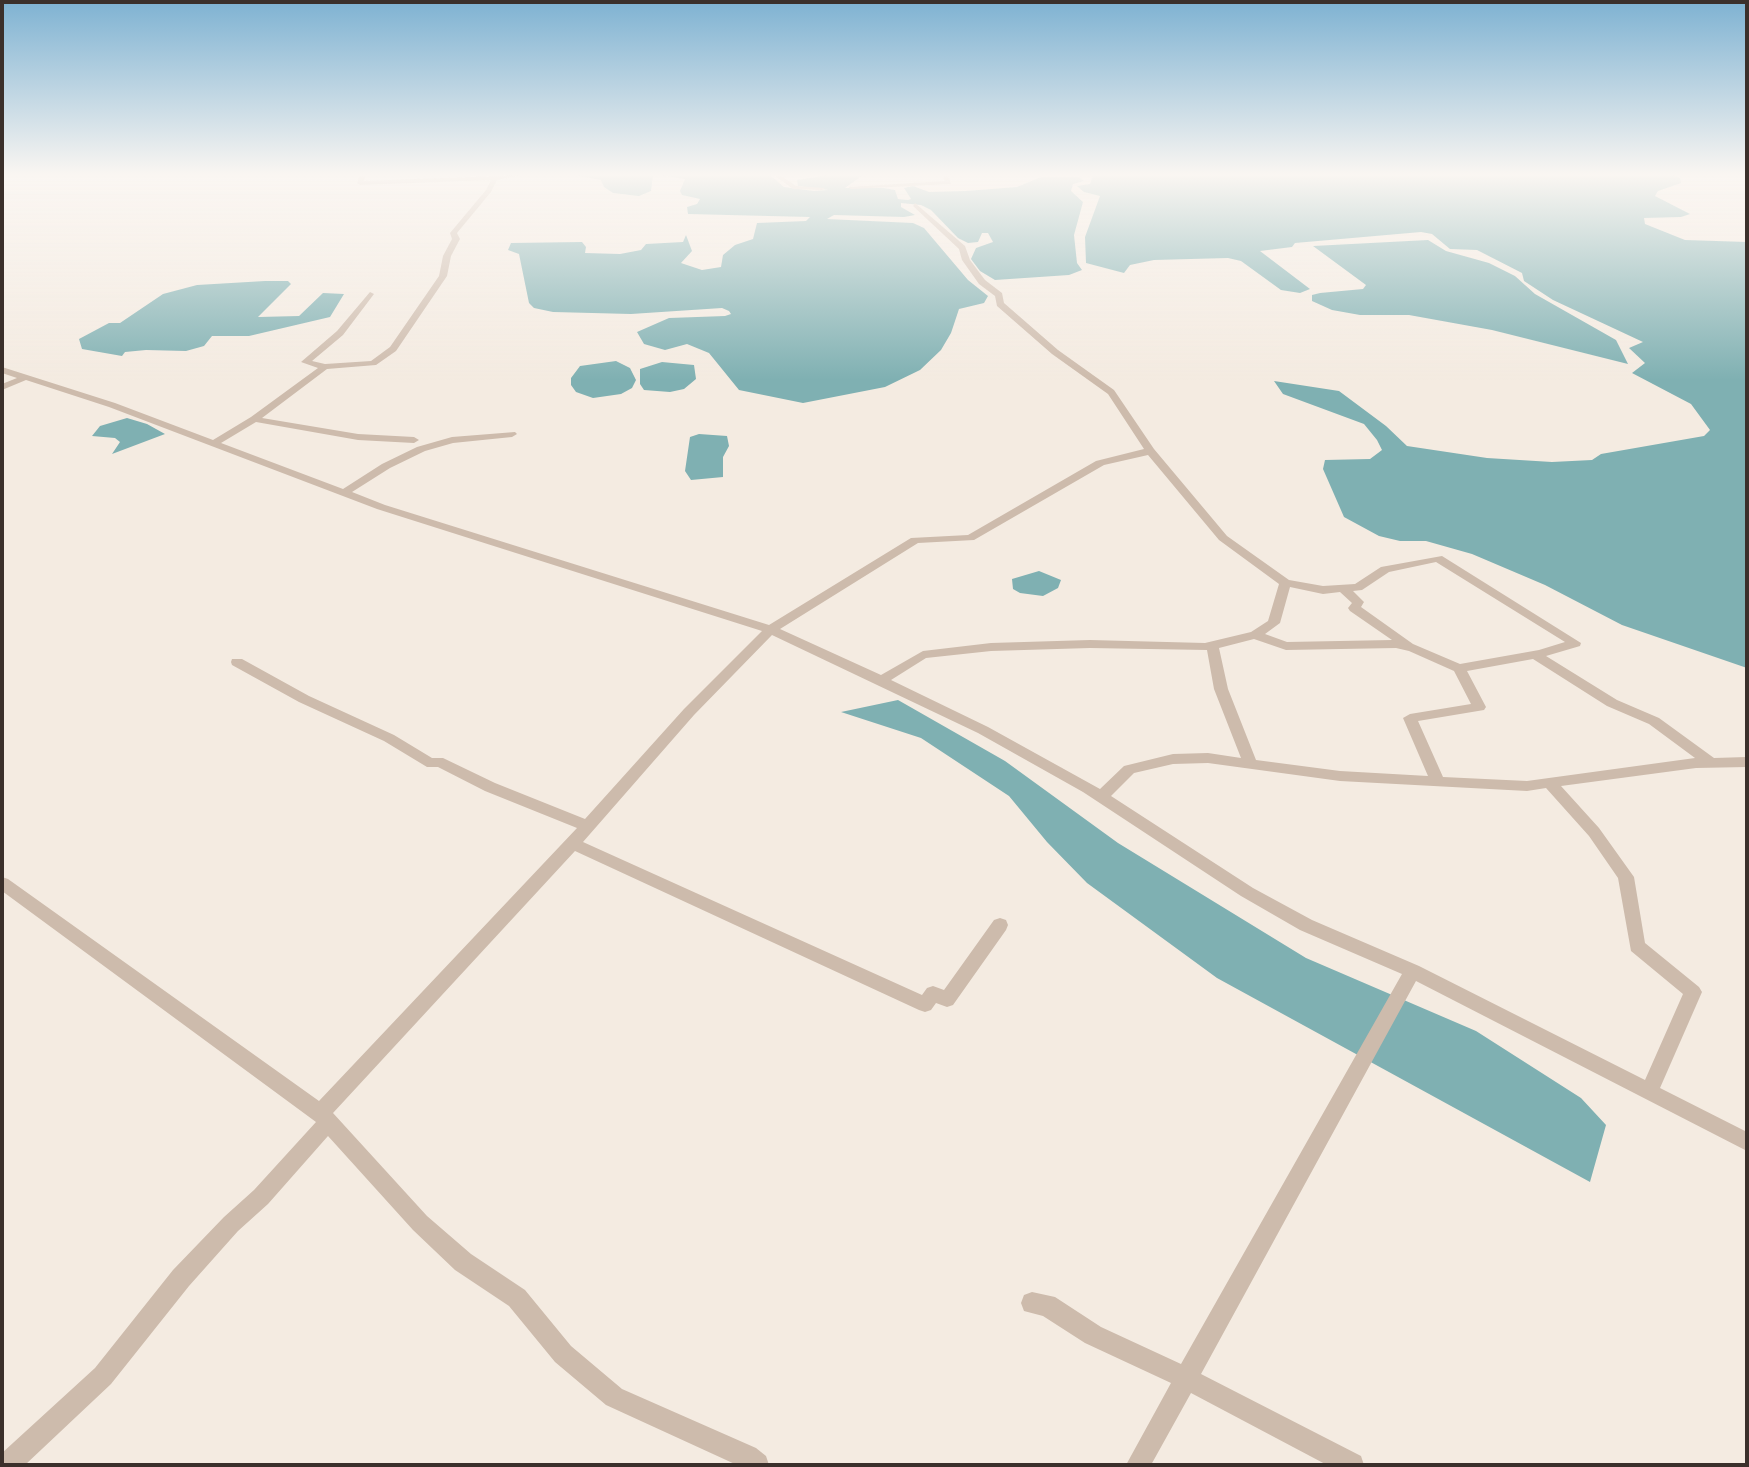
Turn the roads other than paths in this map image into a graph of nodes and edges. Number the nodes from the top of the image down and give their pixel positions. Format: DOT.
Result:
graph roads {
  1 [pos="454,243"];
  2 [pos="957,243"];
  3 [pos="370,294"];
  4 [pos="325,367"];
  5 [pos="2,370"];
  6 [pos="26,377"];
  7 [pos="2,387"];
  8 [pos="254,419"];
  9 [pos="512,434"];
  10 [pos="414,440"];
  11 [pos="214,443"];
  12 [pos="1150,451"];
  13 [pos="344,493"];
  14 [pos="1285,583"];
  15 [pos="1343,588"];
  16 [pos="770,630"];
  17 [pos="1255,635"];
  18 [pos="1212,646"];
  19 [pos="1410,647"];
  20 [pos="1535,655"];
  21 [pos="237,662"];
  22 [pos="1459,668"];
  23 [pos="881,681"];
  24 [pos="1747,762"];
  25 [pos="1250,763"];
  26 [pos="1712,763"];
  27 [pos="1438,782"];
  28 [pos="1550,783"];
  29 [pos="1101,797"];
  30 [pos="587,826"];
  31 [pos="572,843"];
  32 [pos="2,883"];
  33 [pos="1000,925"];
  34 [pos="1413,971"];
  35 [pos="1649,1092"];
  36 [pos="324,1118"];
  37 [pos="1747,1142"];
  38 [pos="1032,1303"];
  39 [pos="1187,1379"];
  40 [pos="7,1465"];
  41 [pos="757,1465"];
  42 [pos="1138,1465"];
  43 [pos="1352,1465"];
  1 -- 4 [label="street"];
  2 -- 12 [label="street"];
  3 -- 4 [label="street"];
  4 -- 8 [label="street"];
  5 -- 6 [label="street"];
  6 -- 7 [label="street"];
  6 -- 11 [label="street"];
  8 -- 10 [label="street"];
  8 -- 11 [label="street"];
  9 -- 13 [label="street"];
  11 -- 13 [label="street"];
  12 -- 14 [label="street"];
  12 -- 16 [label="street"];
  13 -- 16 [label="street"];
  14 -- 15 [label="street"];
  14 -- 17 [label="street"];
  15 -- 19 [label="street"];
  15 -- 20 [label="street"];
  16 -- 23 [label="street"];
  16 -- 30 [label="street"];
  17 -- 18 [label="street"];
  17 -- 19 [label="street"];
  18 -- 23 [label="street"];
  18 -- 25 [label="street"];
  19 -- 22 [label="street"];
  20 -- 22 [label="street"];
  20 -- 26 [label="street"];
  21 -- 30 [label="street"];
  22 -- 27 [label="street"];
  23 -- 29 [label="street"];
  24 -- 26 [label="street"];
  25 -- 27 [label="street"];
  25 -- 29 [label="street"];
  26 -- 28 [label="street"];
  27 -- 28 [label="street"];
  28 -- 35 [label="street"];
  29 -- 34 [label="street"];
  30 -- 31 [label="street"];
  31 -- 33 [label="street"];
  31 -- 36 [label="street"];
  32 -- 36 [label="street"];
  34 -- 35 [label="street"];
  34 -- 39 [label="street"];
  35 -- 37 [label="street"];
  36 -- 40 [label="street"];
  36 -- 41 [label="street"];
  38 -- 39 [label="street"];
  39 -- 42 [label="street"];
  39 -- 43 [label="street"];
}
